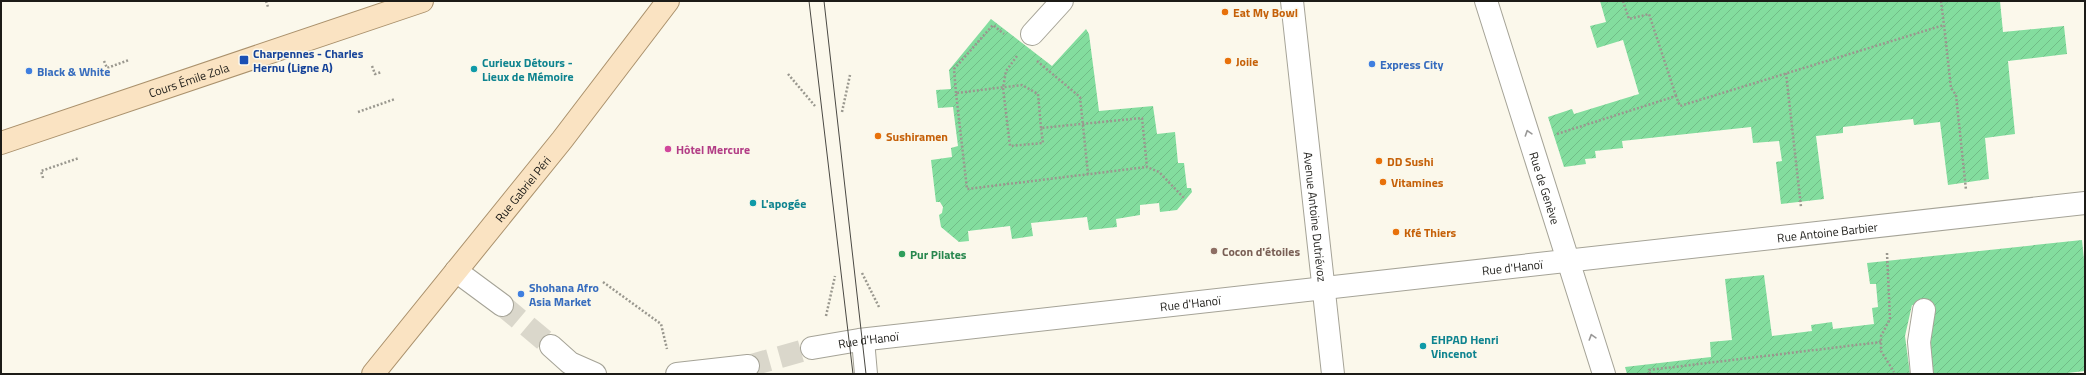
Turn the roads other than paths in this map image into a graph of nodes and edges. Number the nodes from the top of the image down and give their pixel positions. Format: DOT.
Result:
graph roads {
  1 [pos="422,1"];
  2 [pos="668,1"];
  3 [pos="1062,1"];
  4 [pos="1292,1"];
  5 [pos="1486,1"];
  6 [pos="1032,34"];
  7 [pos="1,143"];
  8 [pos="2085,203"];
  9 [pos="1569,261"];
  10 [pos="456,271"];
  11 [pos="1323,287"];
  12 [pos="502,305"];
  13 [pos="1924,310"];
  14 [pos="863,340"];
  15 [pos="551,346"];
  16 [pos="812,348"];
  17 [pos="748,366"];
  18 [pos="373,374"];
  19 [pos="595,374"];
  20 [pos="677,374"];
  21 [pos="866,374"];
  22 [pos="1333,374"];
  23 [pos="1604,374"];
  24 [pos="1922,374"];
  1 -- 7 [label="main road, Cours Émile Zola"];
  2 -- 10 [label="main road, Rue Gabriel Péri"];
  3 -- 6 [label="street"];
  4 -- 11 [label="street, Avenue Antoine Dutriévoz"];
  9 -- 5 [label="street, Rue de Genève, one-way"];
  8 -- 9 [label="street, Rue Antoine Barbier"];
  9 -- 11 [label="street, Rue d'Hanoï"];
  23 -- 9 [label="street, Rue de Genève, one-way"];
  10 -- 12 [label="street"];
  10 -- 18 [label="main road, Rue Gabriel Péri"];
  11 -- 14 [label="street, Rue d'Hanoï"];
  11 -- 22 [label="street, Avenue Antoine Dutriévoz"];
  13 -- 24 [label="street"];
  14 -- 16 [label="street, Rue d'Hanoï"];
  14 -- 21 [label="street"];
  15 -- 19 [label="street"];
  17 -- 20 [label="street"];
}
